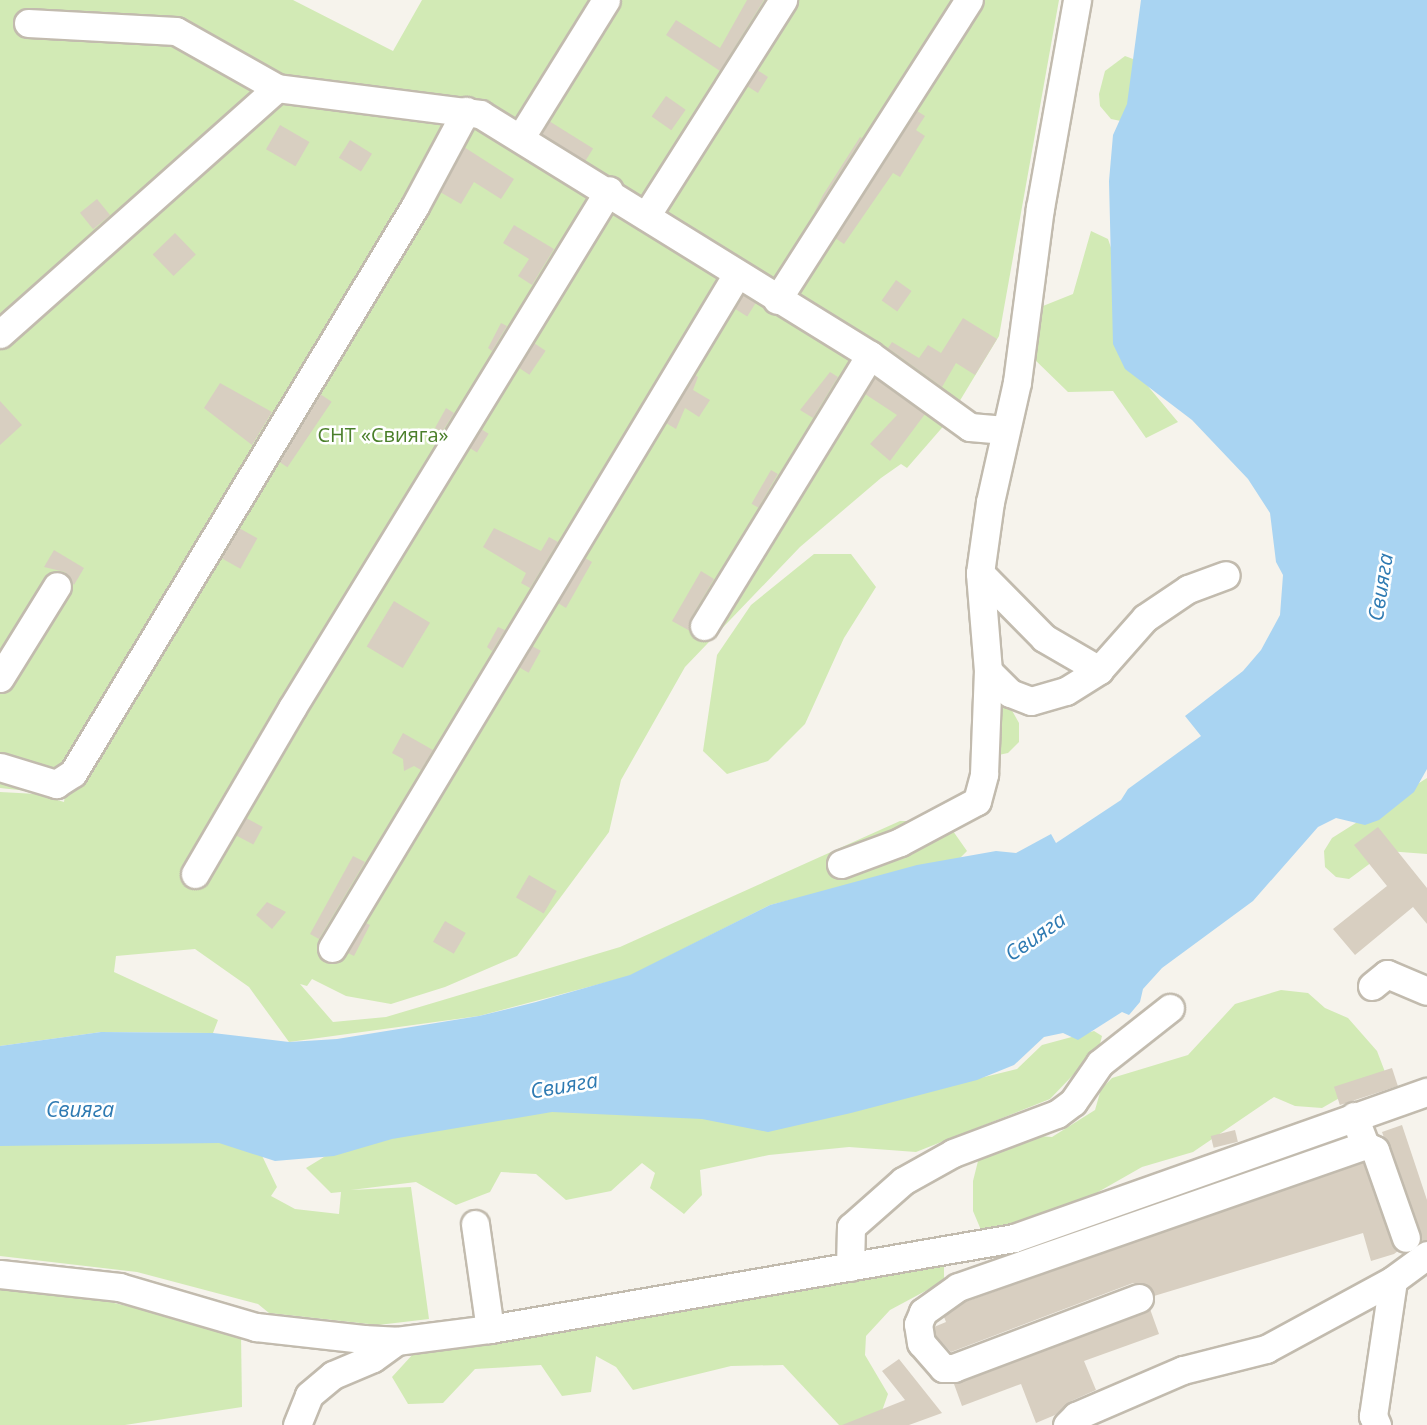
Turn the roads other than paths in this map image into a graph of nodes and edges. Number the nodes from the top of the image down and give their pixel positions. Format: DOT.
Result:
graph roads {
  1 [pos="606,0"];
  2 [pos="783,0"];
  3 [pos="969,0"];
  4 [pos="1077,0"];
  5 [pos="28,23"];
  6 [pos="277,88"];
  7 [pos="466,111"];
  8 [pos="521,137"];
  9 [pos="609,190"];
  10 [pos="646,216"];
  11 [pos="736,276"];
  12 [pos="777,300"];
  13 [pos="0,334"];
  14 [pos="870,355"];
  15 [pos="1005,430"];
  16 [pos="980,573"];
  17 [pos="1226,575"];
  18 [pos="57,586"];
  19 [pos="704,626"];
  20 [pos="1099,670"];
  21 [pos="988,671"];
  22 [pos="0,678"];
  23 [pos="0,766"];
  24 [pos="841,864"];
  25 [pos="195,874"];
  26 [pos="332,948"];
  27 [pos="1372,986"];
  28 [pos="1427,991"];
  29 [pos="1170,1008"];
  30 [pos="1427,1092"];
  31 [pos="1354,1116"];
  32 [pos="1365,1145"];
  33 [pos="475,1224"];
  34 [pos="1406,1238"];
  35 [pos="1427,1256"];
  36 [pos="850,1267"];
  37 [pos="0,1274"];
  38 [pos="1393,1280"];
  39 [pos="1139,1298"];
  40 [pos="490,1329"];
  41 [pos="396,1341"];
  42 [pos="297,1425"];
  43 [pos="1067,1425"];
  44 [pos="1377,1425"];
  1 -- 8 [label="street"];
  2 -- 10 [label="street"];
  3 -- 12 [label="street"];
  4 -- 15 [label="street"];
  5 -- 6 [label="street"];
  6 -- 7 [label="street"];
  6 -- 13 [label="street"];
  7 -- 8 [label="street"];
  7 -- 23 [label="street"];
  8 -- 9 [label="street"];
  9 -- 10 [label="street"];
  9 -- 25 [label="street"];
  10 -- 11 [label="street"];
  11 -- 12 [label="street"];
  11 -- 26 [label="street"];
  12 -- 14 [label="street"];
  14 -- 15 [label="street"];
  14 -- 19 [label="street"];
  15 -- 16 [label="street"];
  16 -- 20 [label="street"];
  16 -- 21 [label="street"];
  17 -- 20 [label="street"];
  18 -- 22 [label="street"];
  20 -- 21 [label="street"];
  21 -- 24 [label="street"];
  27 -- 28 [label="street"];
  29 -- 36 [label="street"];
  30 -- 31 [label="street"];
  31 -- 32 [label="street"];
  31 -- 36 [label="street"];
  32 -- 34 [label="street"];
  32 -- 39 [label="street"];
  33 -- 40 [label="street"];
  35 -- 38 [label="street"];
  36 -- 40 [label="street"];
  37 -- 41 [label="street"];
  38 -- 43 [label="street"];
  38 -- 44 [label="street"];
  40 -- 41 [label="street"];
  41 -- 42 [label="street"];
}
